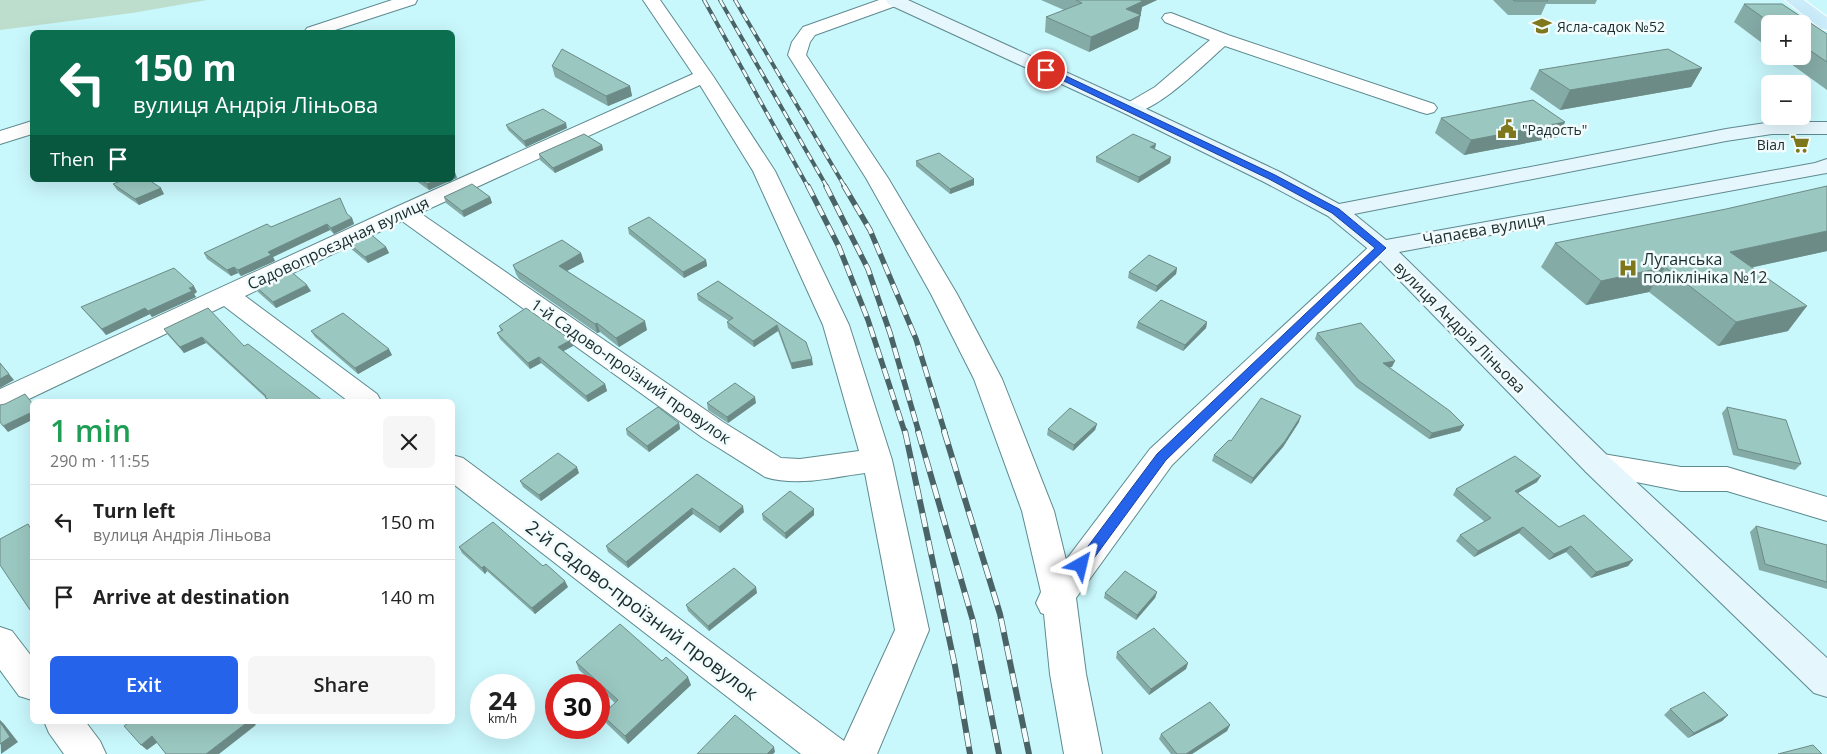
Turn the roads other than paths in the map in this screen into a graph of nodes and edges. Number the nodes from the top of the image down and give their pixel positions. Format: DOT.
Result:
graph roads {
  1 [pos="409,0"];
  2 [pos="651,0"];
  3 [pos="894,0"];
  4 [pos="1794,0"];
  5 [pos="1171,18"];
  6 [pos="1827,25"];
  7 [pos="319,30"];
  8 [pos="1222,40"];
  9 [pos="704,76"];
  10 [pos="1427,108"];
  11 [pos="1131,109"];
  12 [pos="30,128"];
  13 [pos="1827,128"];
  14 [pos="0,138"];
  15 [pos="1827,166"];
  16 [pos="1336,211"];
  17 [pos="404,212"];
  18 [pos="1381,248"];
  19 [pos="226,295"];
  20 [pos="364,399"];
  21 [pos="0,401"];
  22 [pos="877,460"];
  23 [pos="1597,464"];
  24 [pos="455,468"];
  25 [pos="1827,509"];
  26 [pos="1056,599"];
  27 [pos="0,642"];
  28 [pos="30,681"];
  29 [pos="1827,681"];
  30 [pos="64,724"];
  31 [pos="87,754"];
  32 [pos="831,754"];
  33 [pos="858,754"];
  34 [pos="1083,754"];
  1 -- 7 [label="street"];
  2 -- 9 [label="street"];
  3 -- 11 [label="street, вулиця Андрія Ліньова"];
  3 -- 26 [label="street"];
  4 -- 6 [label="main road"];
  5 -- 8 [label="street"];
  8 -- 10 [label="street"];
  8 -- 11 [label="street"];
  9 -- 17 [label="street, Садовопроєздная вулиця"];
  9 -- 22 [label="street"];
  11 -- 16 [label="street, вулиця Андрія Ліньова"];
  12 -- 14 [label="street"];
  13 -- 16 [label="street"];
  15 -- 18 [label="street, Чапаєва вулиця"];
  16 -- 18 [label="street, вулиця Андрія Ліньова"];
  17 -- 19 [label="street, Садовопроєздная вулиця"];
  17 -- 22 [label="street, 1-й Садово-проїзний провулок"];
  18 -- 23 [label="street, вулиця Андрія Ліньова"];
  18 -- 26 [label="street"];
  19 -- 20 [label="street"];
  19 -- 21 [label="street, Садовопроєздная вулиця"];
  22 -- 33 [label="street"];
  23 -- 25 [label="street"];
  23 -- 29 [label="street, вулиця Андрія Ліньова"];
  24 -- 32 [label="street, 2-й Садово-проїзний провулок"];
  26 -- 34 [label="street"];
  27 -- 28 [label="street"];
  30 -- 31 [label="street"];
}
